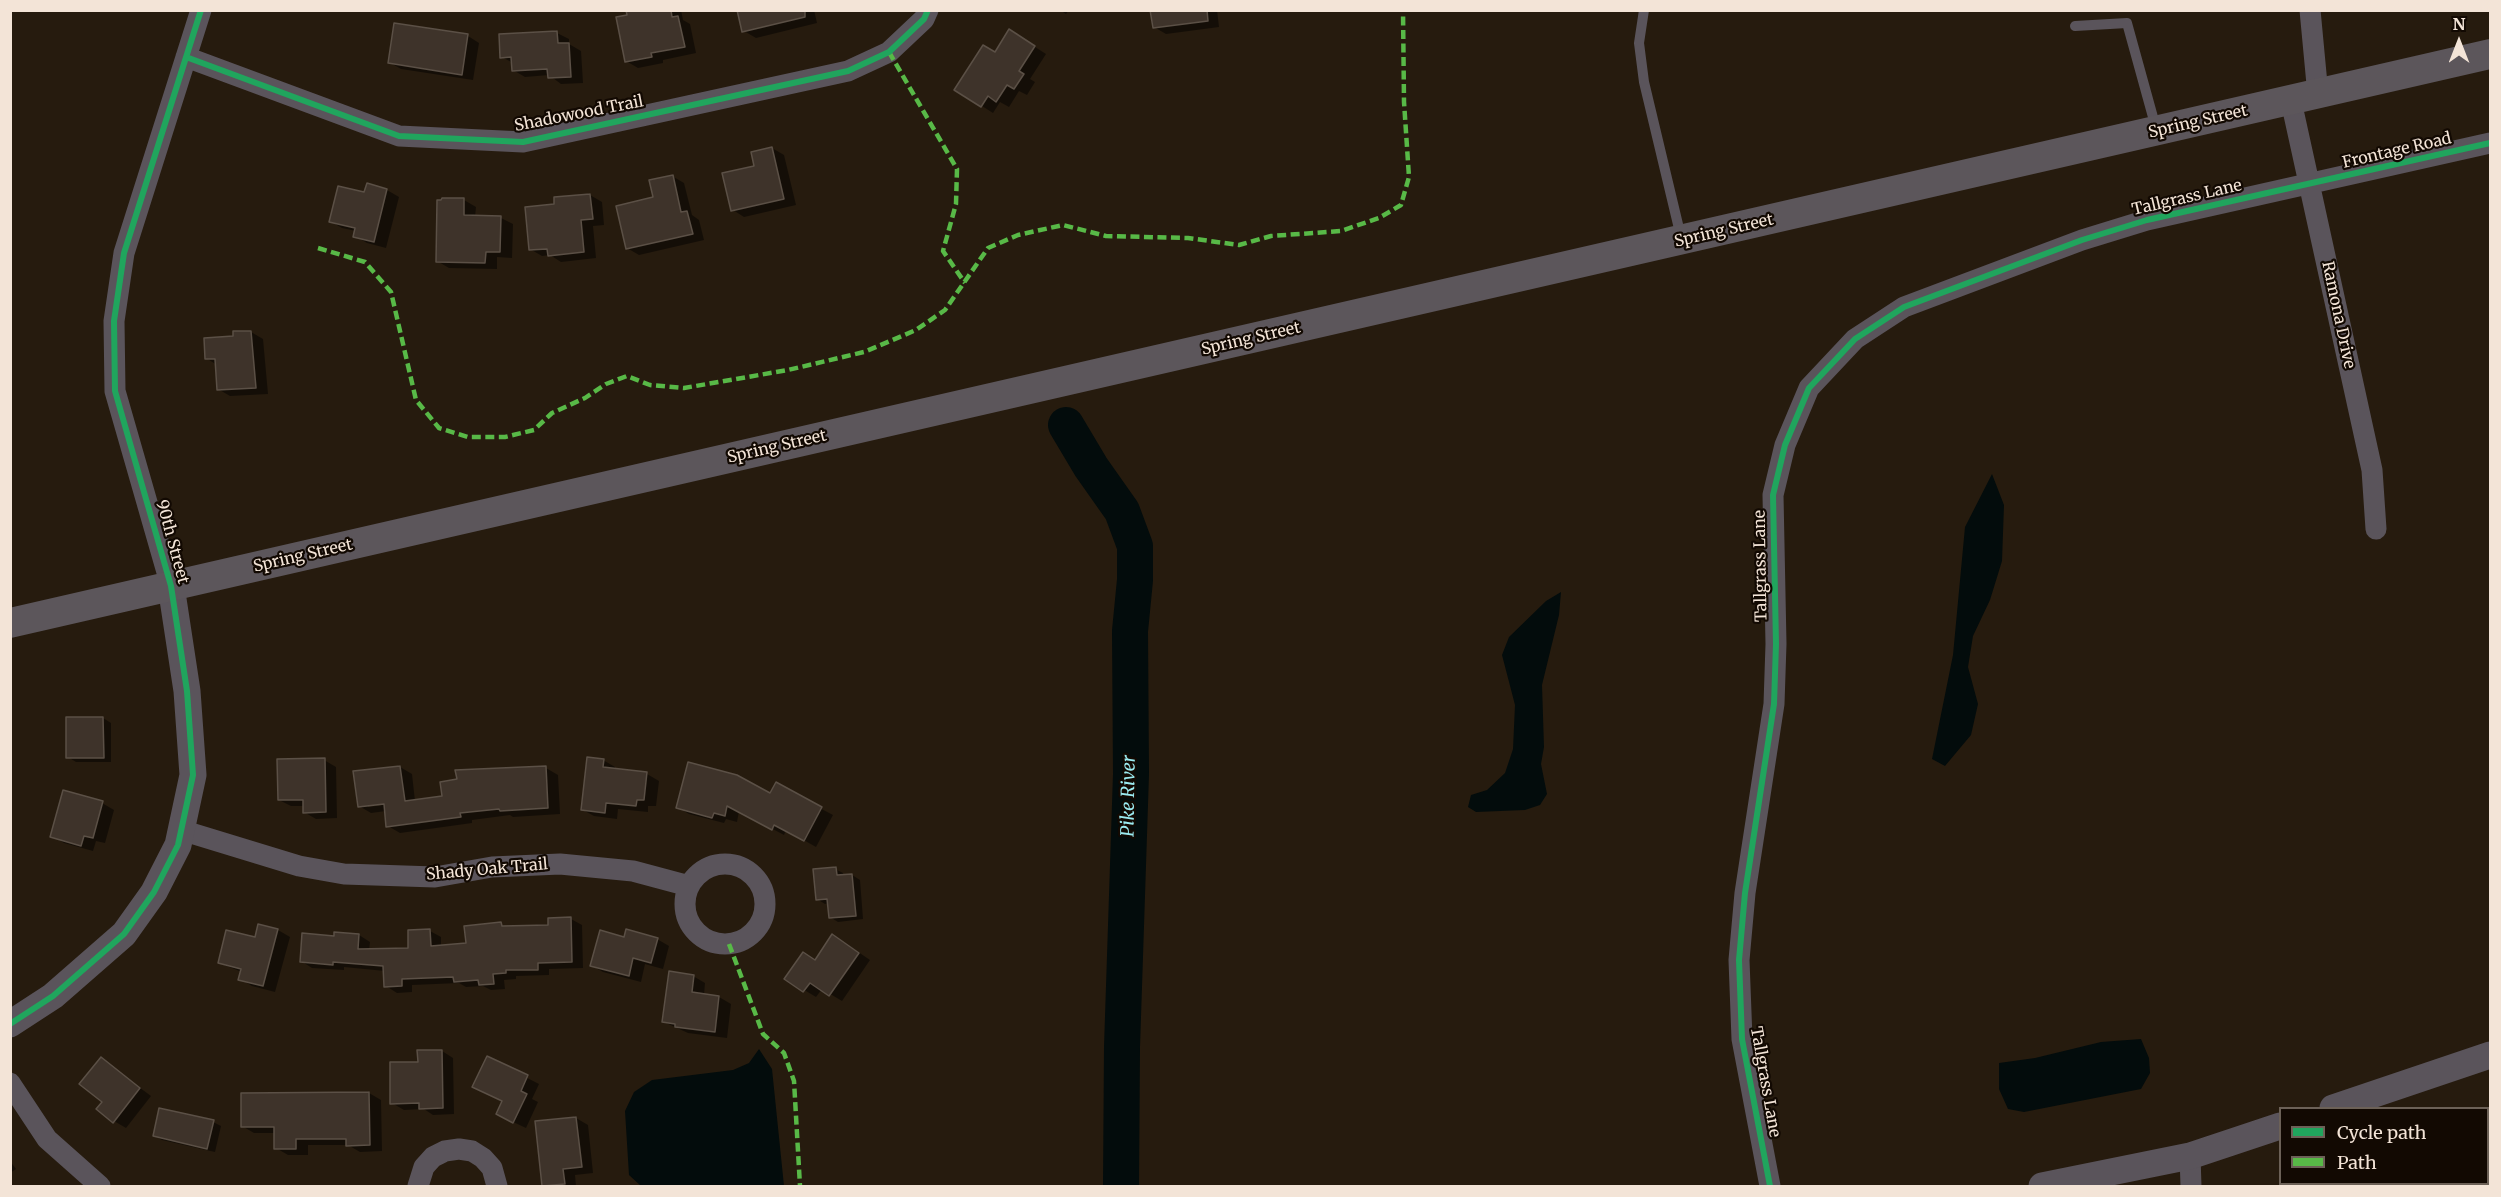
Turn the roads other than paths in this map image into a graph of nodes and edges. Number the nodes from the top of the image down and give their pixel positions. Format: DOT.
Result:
graph roads {
  1 [pos="201,10"];
  2 [pos="928,10"];
  3 [pos="1644,10"];
  4 [pos="2310,10"];
  5 [pos="2075,26"];
  6 [pos="2490,54"];
  7 [pos="186,57"];
  8 [pos="2304,98"];
  9 [pos="2157,132"];
  10 [pos="2490,143"];
  11 [pos="2309,184"];
  12 [pos="1682,240"];
  13 [pos="2376,529"];
  14 [pos="171,586"];
  15 [pos="10,623"];
  16 [pos="181,830"];
  17 [pos="689,886"];
  18 [pos="10,1024"];
  19 [pos="2490,1055"];
  20 [pos="10,1083"];
  21 [pos="2336,1107"];
  22 [pos="2279,1126"];
  23 [pos="2190,1156"];
  24 [pos="100,1186"];
  25 [pos="418,1186"];
  26 [pos="497,1186"];
  27 [pos="1770,1186"];
  28 [pos="2042,1186"];
  29 [pos="2191,1186"];
  1 -- 7 [label="street, 90th Street"];
  2 -- 7 [label="street, Shadowood Trail"];
  3 -- 12 [label="lane"];
  4 -- 8 [label="street, Ramona Drive"];
  5 -- 9 [label="lane"];
  6 -- 8 [label="main road, Spring Street"];
  7 -- 14 [label="street, 90th Street"];
  8 -- 9 [label="main road, Spring Street"];
  8 -- 11 [label="street, Ramona Drive"];
  9 -- 12 [label="main road, Spring Street"];
  10 -- 11 [label="street, Frontage Road"];
  11 -- 13 [label="street, Ramona Drive"];
  11 -- 27 [label="street, Tallgrass Lane"];
  12 -- 14 [label="main road, Spring Street"];
  14 -- 15 [label="main road, Spring Street"];
  14 -- 16 [label="street, 90th Street"];
  16 -- 17 [label="street, Shady Oak Trail"];
  16 -- 18 [label="street, 90th Street"];
  19 -- 21 [label="street"];
  20 -- 24 [label="street"];
  22 -- 23 [label="street"];
  23 -- 28 [label="street"];
  23 -- 29 [label="street"];
  25 -- 26 [label="street"];
}
